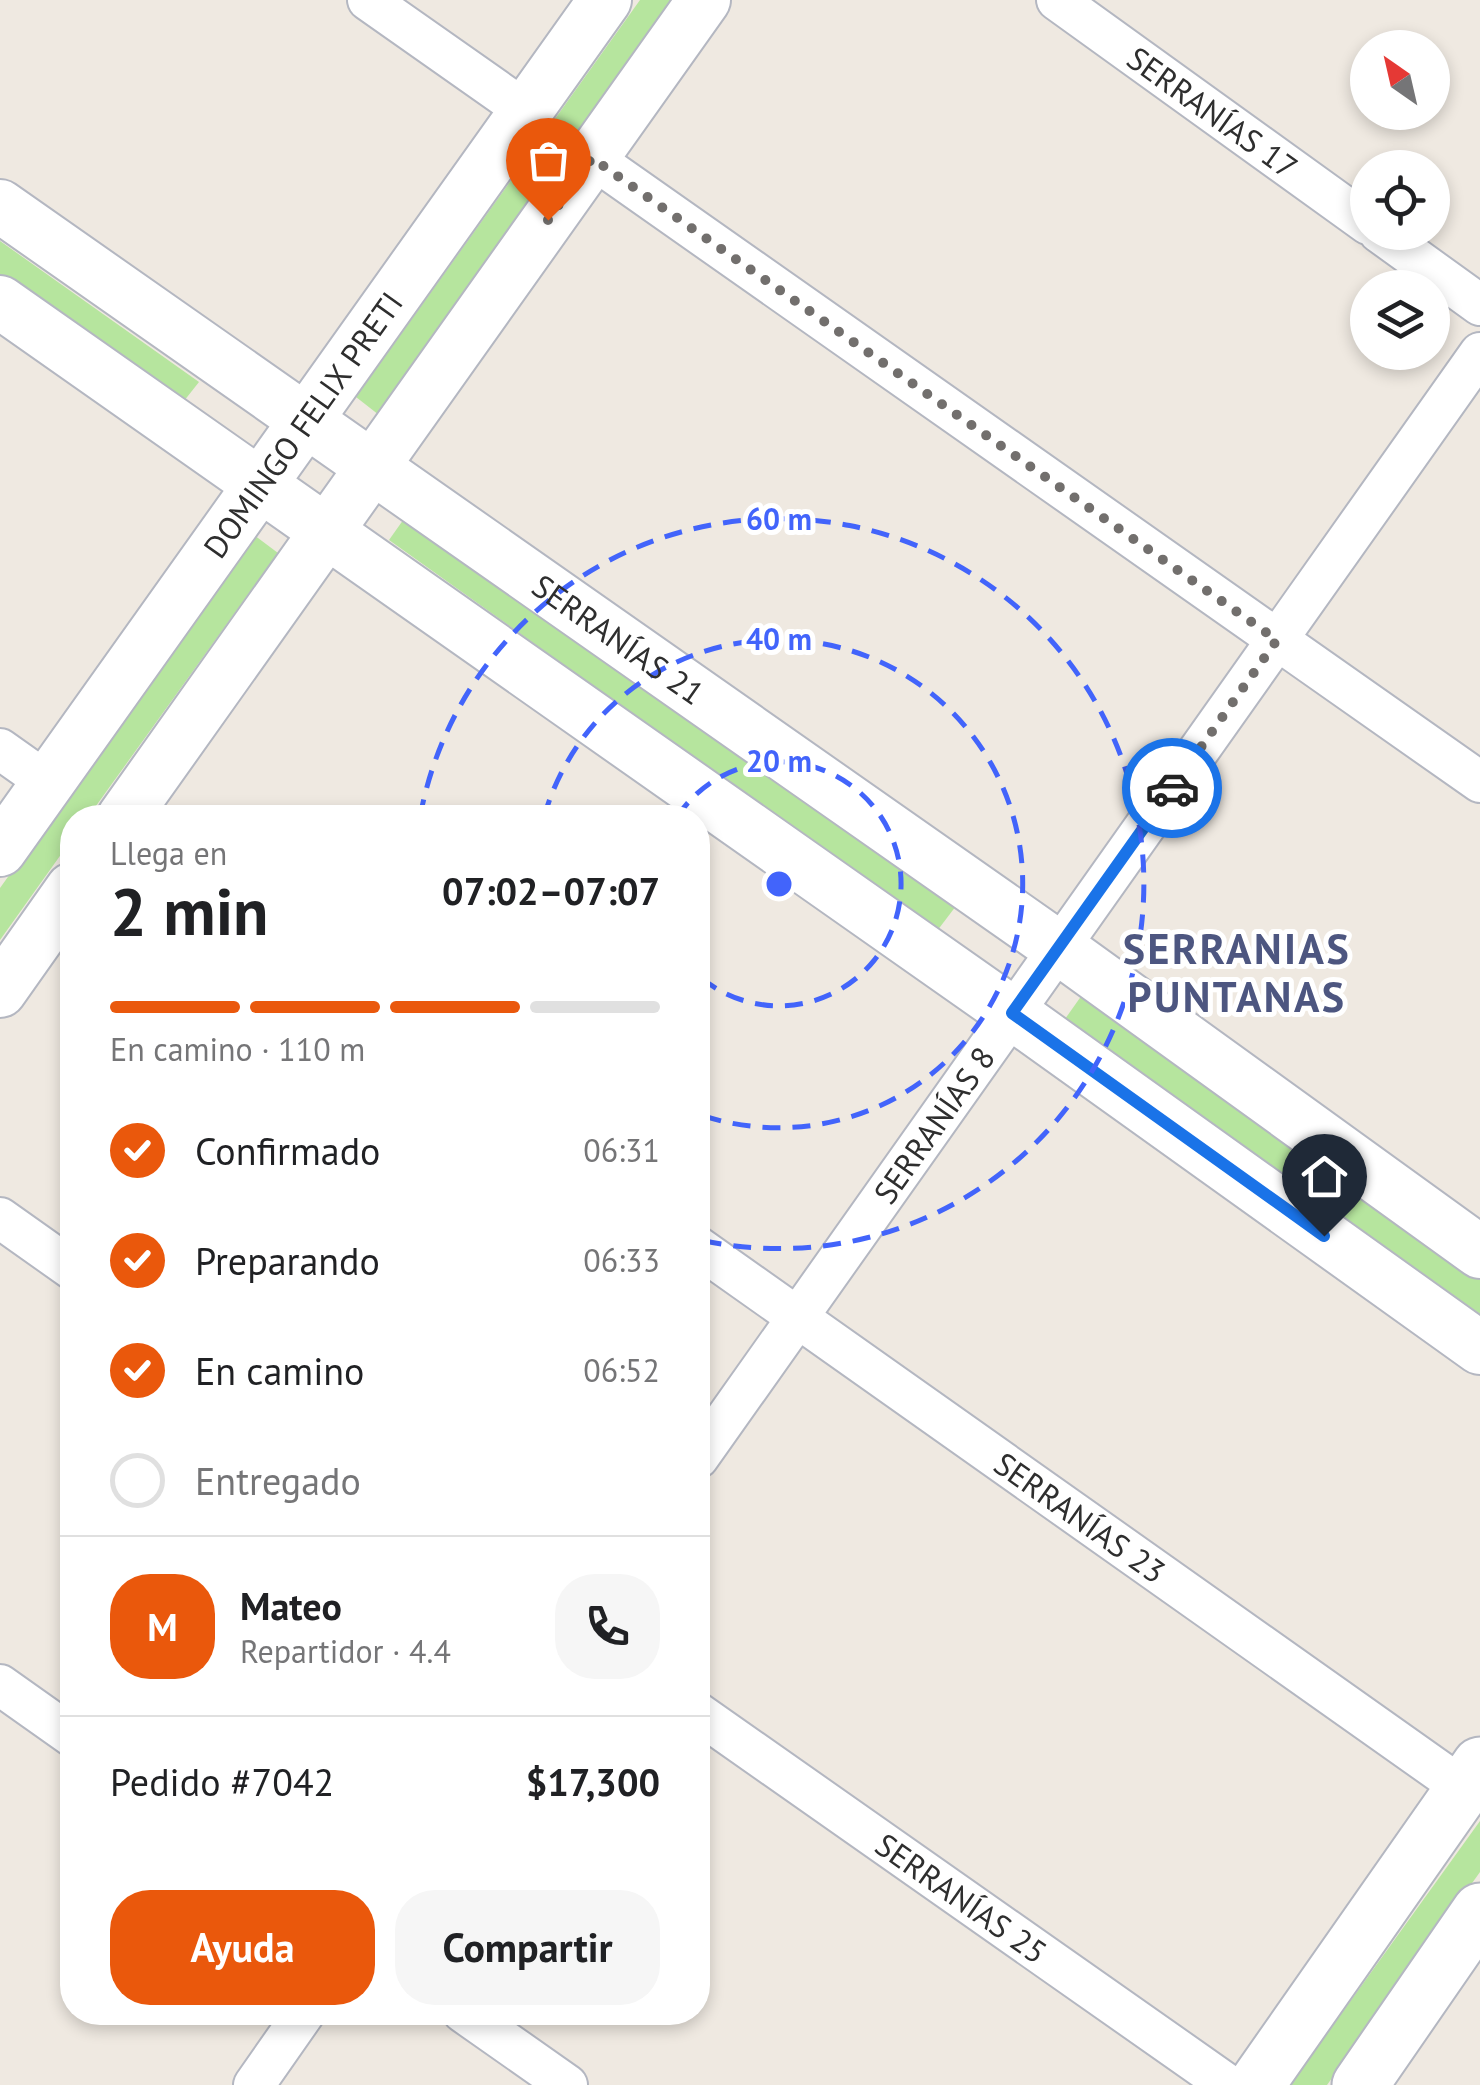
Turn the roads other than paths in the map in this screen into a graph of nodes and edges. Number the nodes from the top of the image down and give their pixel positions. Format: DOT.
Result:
graph roads {
  1 [pos="368,0"];
  2 [pos="606,0"];
  3 [pos="704,0"];
  4 [pos="1057,0"];
  5 [pos="526,112"];
  6 [pos="592,158"];
  7 [pos="0,206"];
  8 [pos="1350,211"];
  9 [pos="1404,250"];
  10 [pos="0,302"];
  11 [pos="1480,306"];
  12 [pos="1480,353"];
  13 [pos="306,420"];
  14 [pos="372,467"];
  15 [pos="260,485"];
  16 [pos="326,531"];
  17 [pos="1277,640"];
  18 [pos="0,749"];
  19 [pos="1480,782"];
  20 [pos="48,783"];
  21 [pos="132,805"];
  22 [pos="0,850"];
  23 [pos="60,905"];
  24 [pos="1058,948"];
  25 [pos="0,991"];
  26 [pos="1012,1013"];
  27 [pos="0,1218"];
  28 [pos="1480,1252"];
  29 [pos="710,1256"];
  30 [pos="60,1260"];
  31 [pos="796,1318"];
  32 [pos="1480,1348"];
  33 [pos="710,1441"];
  34 [pos="0,1685"];
  35 [pos="710,1722"];
  36 [pos="60,1728"];
  37 [pos="1472,1776"];
  38 [pos="1480,1911"];
  39 [pos="296,2025"];
  40 [pos="482,2025"];
  41 [pos="254,2085"];
  42 [pos="567,2085"];
  43 [pos="1228,2085"];
  44 [pos="1256,2085"];
  45 [pos="1360,2085"];
  1 -- 5 [label="street"];
  2 -- 5 [label="street, DOMINGO FELIX PRETI"];
  3 -- 6 [label="street"];
  4 -- 8 [label="street, SERRANÍAS 17"];
  5 -- 13 [label="street, DOMINGO FELIX PRETI"];
  6 -- 14 [label="street"];
  6 -- 17 [label="street"];
  7 -- 13 [label="street, SERRANÍAS 21"];
  9 -- 11 [label="street"];
  10 -- 15 [label="street"];
  12 -- 17 [label="street, SERRANÍAS 8"];
  13 -- 14 [label="street, SERRANÍAS 21"];
  13 -- 15 [label="street, DOMINGO FELIX PRETI"];
  14 -- 16 [label="street"];
  14 -- 24 [label="street, SERRANÍAS 21"];
  15 -- 16 [label="street"];
  15 -- 20 [label="street, DOMINGO FELIX PRETI"];
  16 -- 21 [label="street"];
  16 -- 26 [label="street"];
  17 -- 19 [label="street"];
  17 -- 24 [label="street, SERRANÍAS 8"];
  18 -- 20 [label="street"];
  20 -- 22 [label="street, DOMINGO FELIX PRETI"];
  23 -- 25 [label="street"];
  24 -- 26 [label="street, SERRANÍAS 8"];
  24 -- 28 [label="street, SERRANÍAS 21"];
  26 -- 31 [label="street, SERRANÍAS 8"];
  26 -- 32 [label="street"];
  27 -- 30 [label="street"];
  29 -- 31 [label="street, SERRANÍAS 23"];
  31 -- 33 [label="street, SERRANÍAS 8"];
  31 -- 37 [label="street, SERRANÍAS 23"];
  34 -- 36 [label="street"];
  35 -- 43 [label="street, SERRANÍAS 25"];
  37 -- 44 [label="main road"];
  38 -- 45 [label="main road"];
  39 -- 41 [label="street"];
  40 -- 42 [label="street"];
}
